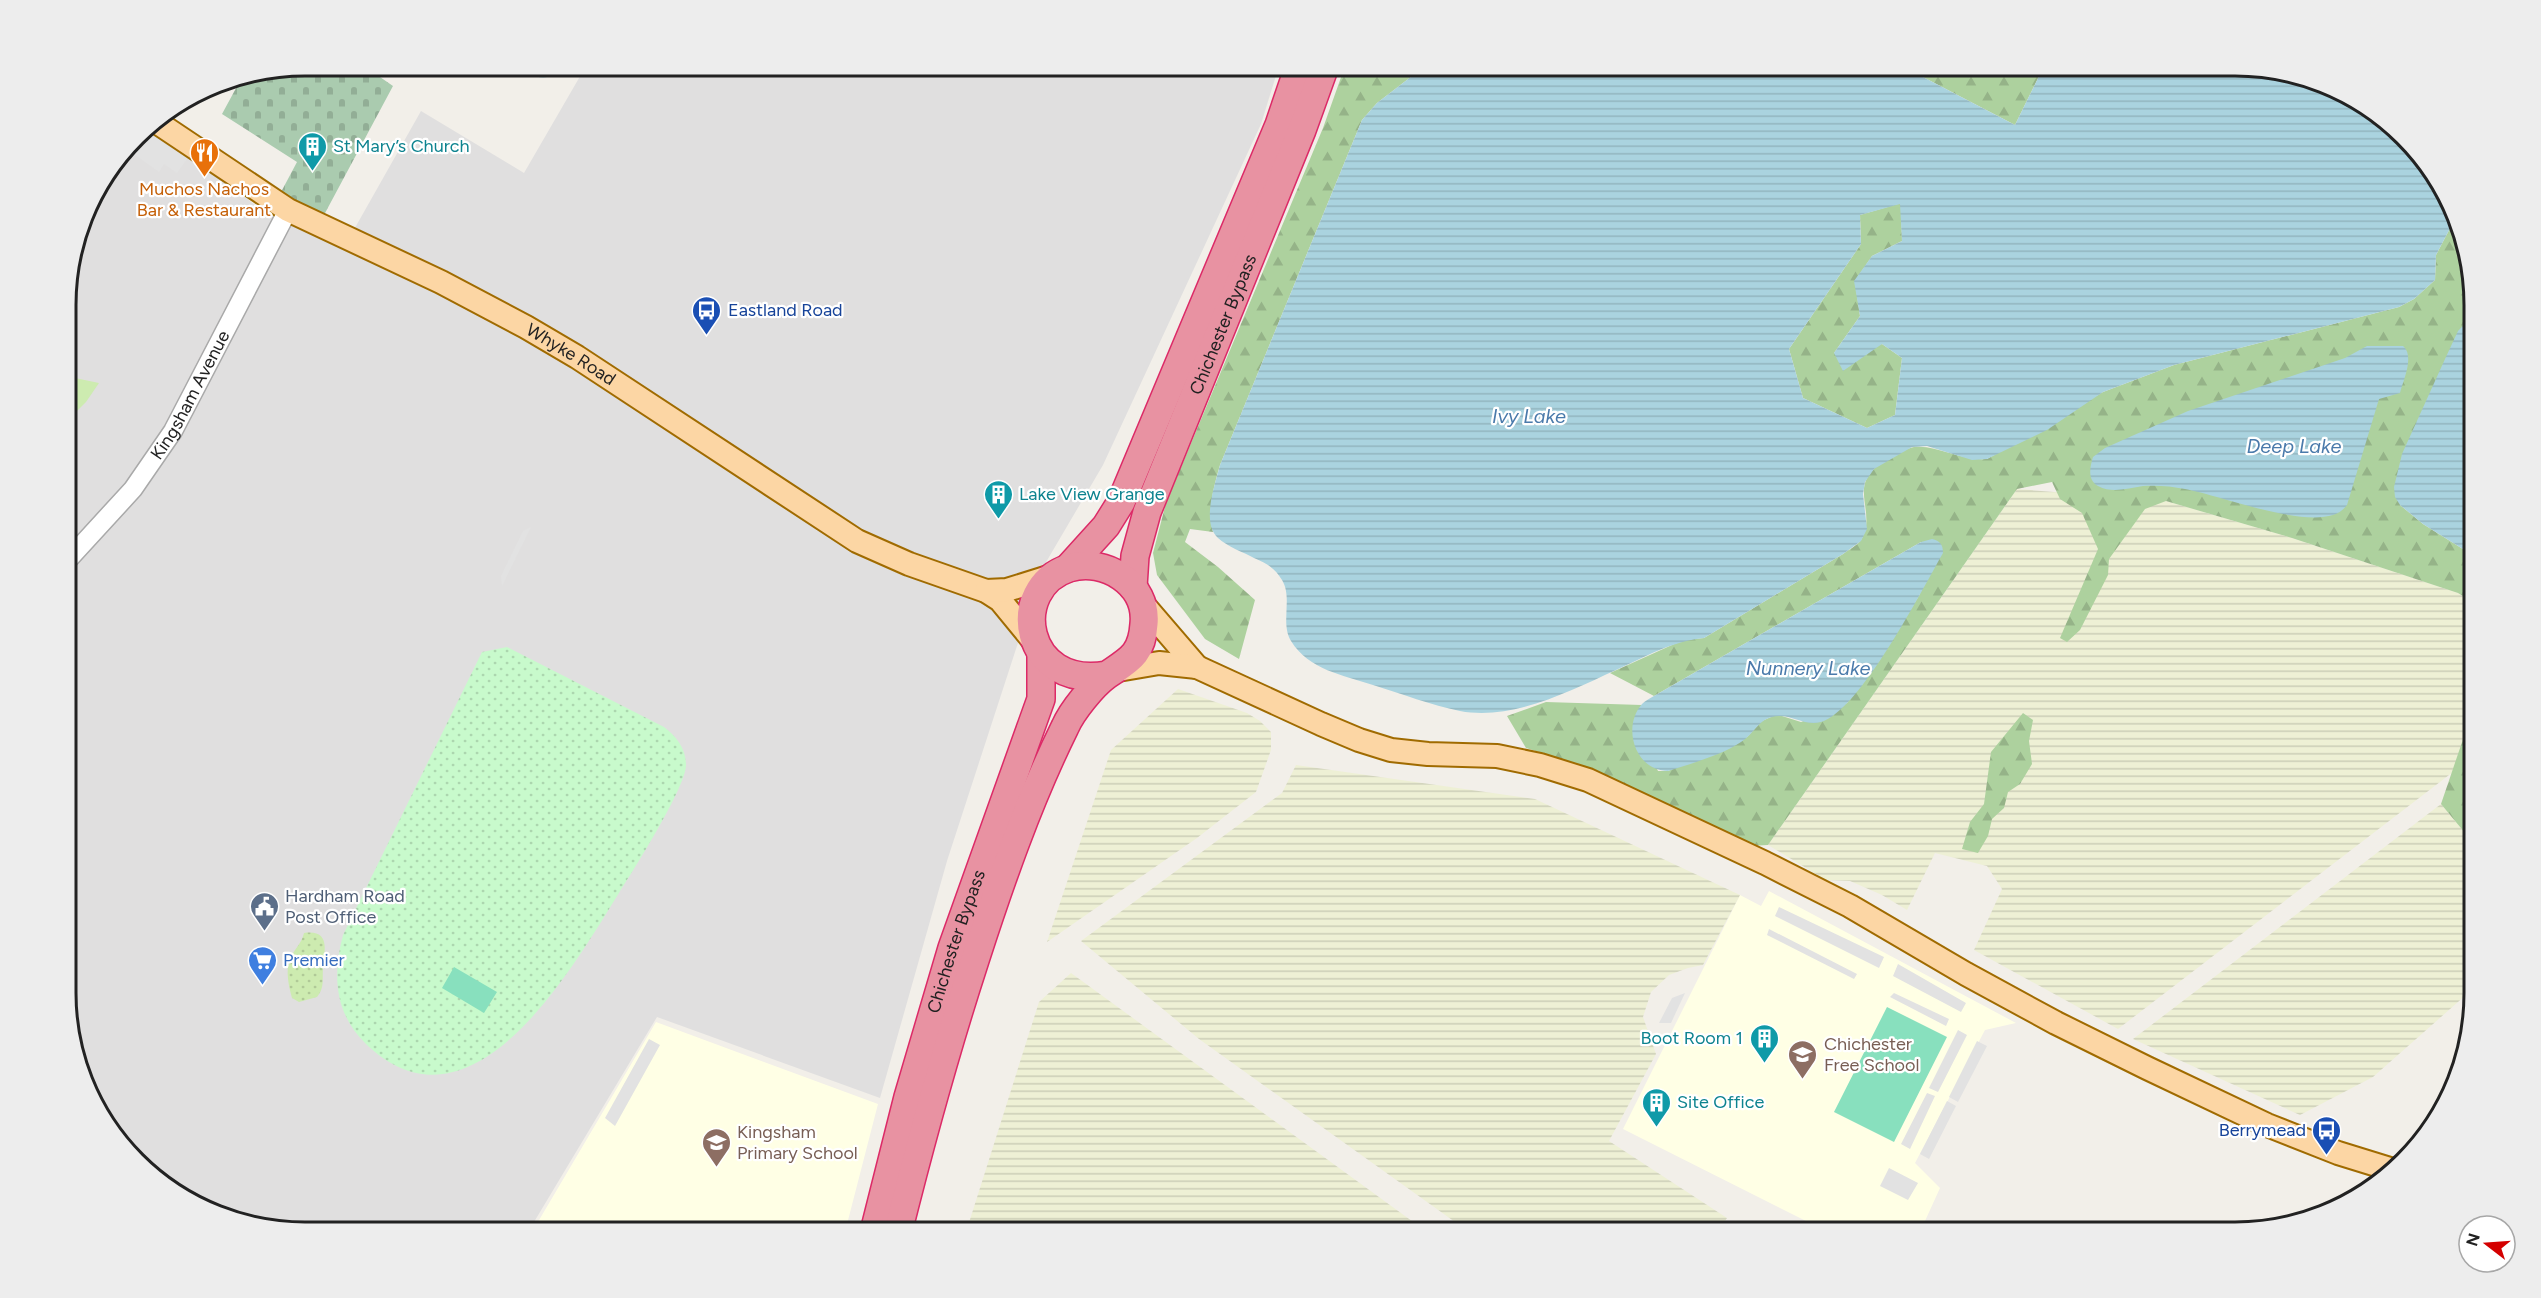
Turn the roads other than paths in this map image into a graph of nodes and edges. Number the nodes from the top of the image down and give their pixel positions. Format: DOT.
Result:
graph roads {
  1 [pos="1295,76"];
  2 [pos="1321,76"];
  3 [pos="163,126"];
  4 [pos="288,210"];
  5 [pos="76,551"];
  6 [pos="1062,572"];
  7 [pos="986,591"];
  8 [pos="1138,595"];
  9 [pos="1039,649"];
  10 [pos="1197,667"];
  11 [pos="1112,673"];
  12 [pos="2384,1167"];
  13 [pos="877,1222"];
  14 [pos="901,1222"];
  1 -- 6 [label="highway, Chichester Bypass"];
  2 -- 8 [label="highway, Chichester Bypass"];
  3 -- 4 [label="main road, Whyke Road"];
  4 -- 5 [label="street, Kingsham Avenue"];
  4 -- 7 [label="main road, Whyke Road"];
  6 -- 7 [label="main road, Whyke Road"];
  6 -- 8 [label="highway"];
  6 -- 9 [label="highway"];
  7 -- 9 [label="main road, Whyke Road"];
  8 -- 10 [label="main road"];
  8 -- 11 [label="highway"];
  9 -- 11 [label="highway"];
  9 -- 13 [label="highway, Chichester Bypass"];
  10 -- 11 [label="main road"];
  10 -- 12 [label="main road"];
  11 -- 14 [label="highway, Chichester Bypass"];
}
